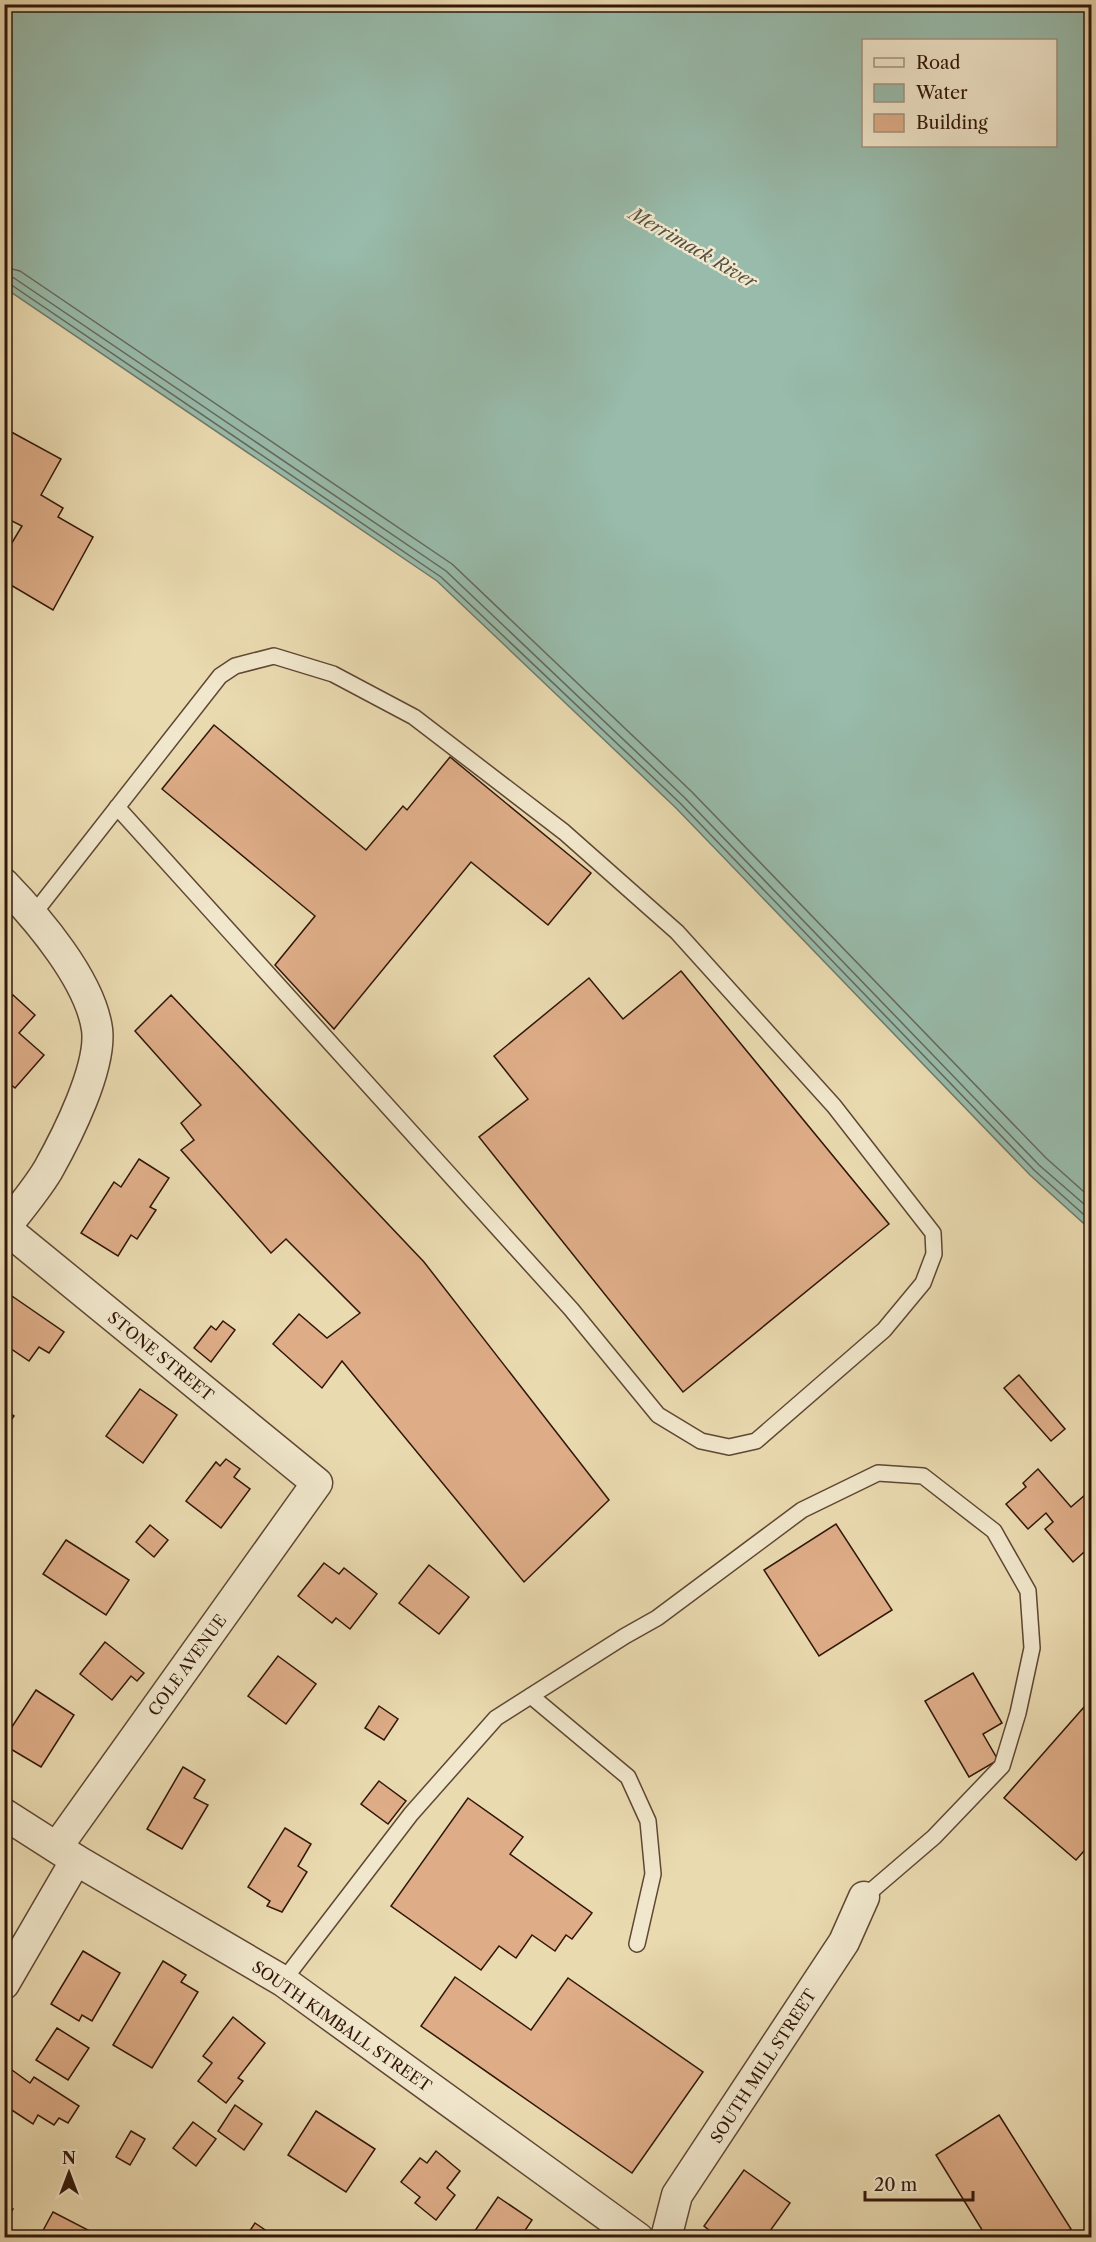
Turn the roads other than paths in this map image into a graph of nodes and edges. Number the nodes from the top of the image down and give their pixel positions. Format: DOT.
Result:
graph roads {
  1 [pos="117,807"];
  2 [pos="4,884"];
  3 [pos="32,916"];
  4 [pos="5,1228"];
  5 [pos="317,1483"];
  6 [pos="531,1696"];
  7 [pos="4,1814"];
  8 [pos="66,1853"];
  9 [pos="864,1897"];
  10 [pos="636,1944"];
  11 [pos="283,1981"];
  12 [pos="4,1984"];
  13 [pos="638,2238"];
  14 [pos="666,2238"];
  1 -- 1 [label="lane"];
  1 -- 3 [label="lane"];
  2 -- 3 [label="street"];
  3 -- 4 [label="street"];
  4 -- 5 [label="street, STONE STREET"];
  5 -- 8 [label="street, COLE AVENUE"];
  6 -- 9 [label="lane"];
  6 -- 10 [label="lane"];
  6 -- 11 [label="lane"];
  7 -- 8 [label="street, SOUTH KIMBALL STREET"];
  8 -- 11 [label="street, SOUTH KIMBALL STREET"];
  8 -- 12 [label="street, COLE AVENUE"];
  9 -- 14 [label="street, SOUTH MILL STREET"];
  11 -- 13 [label="street, SOUTH KIMBALL STREET"];
}
